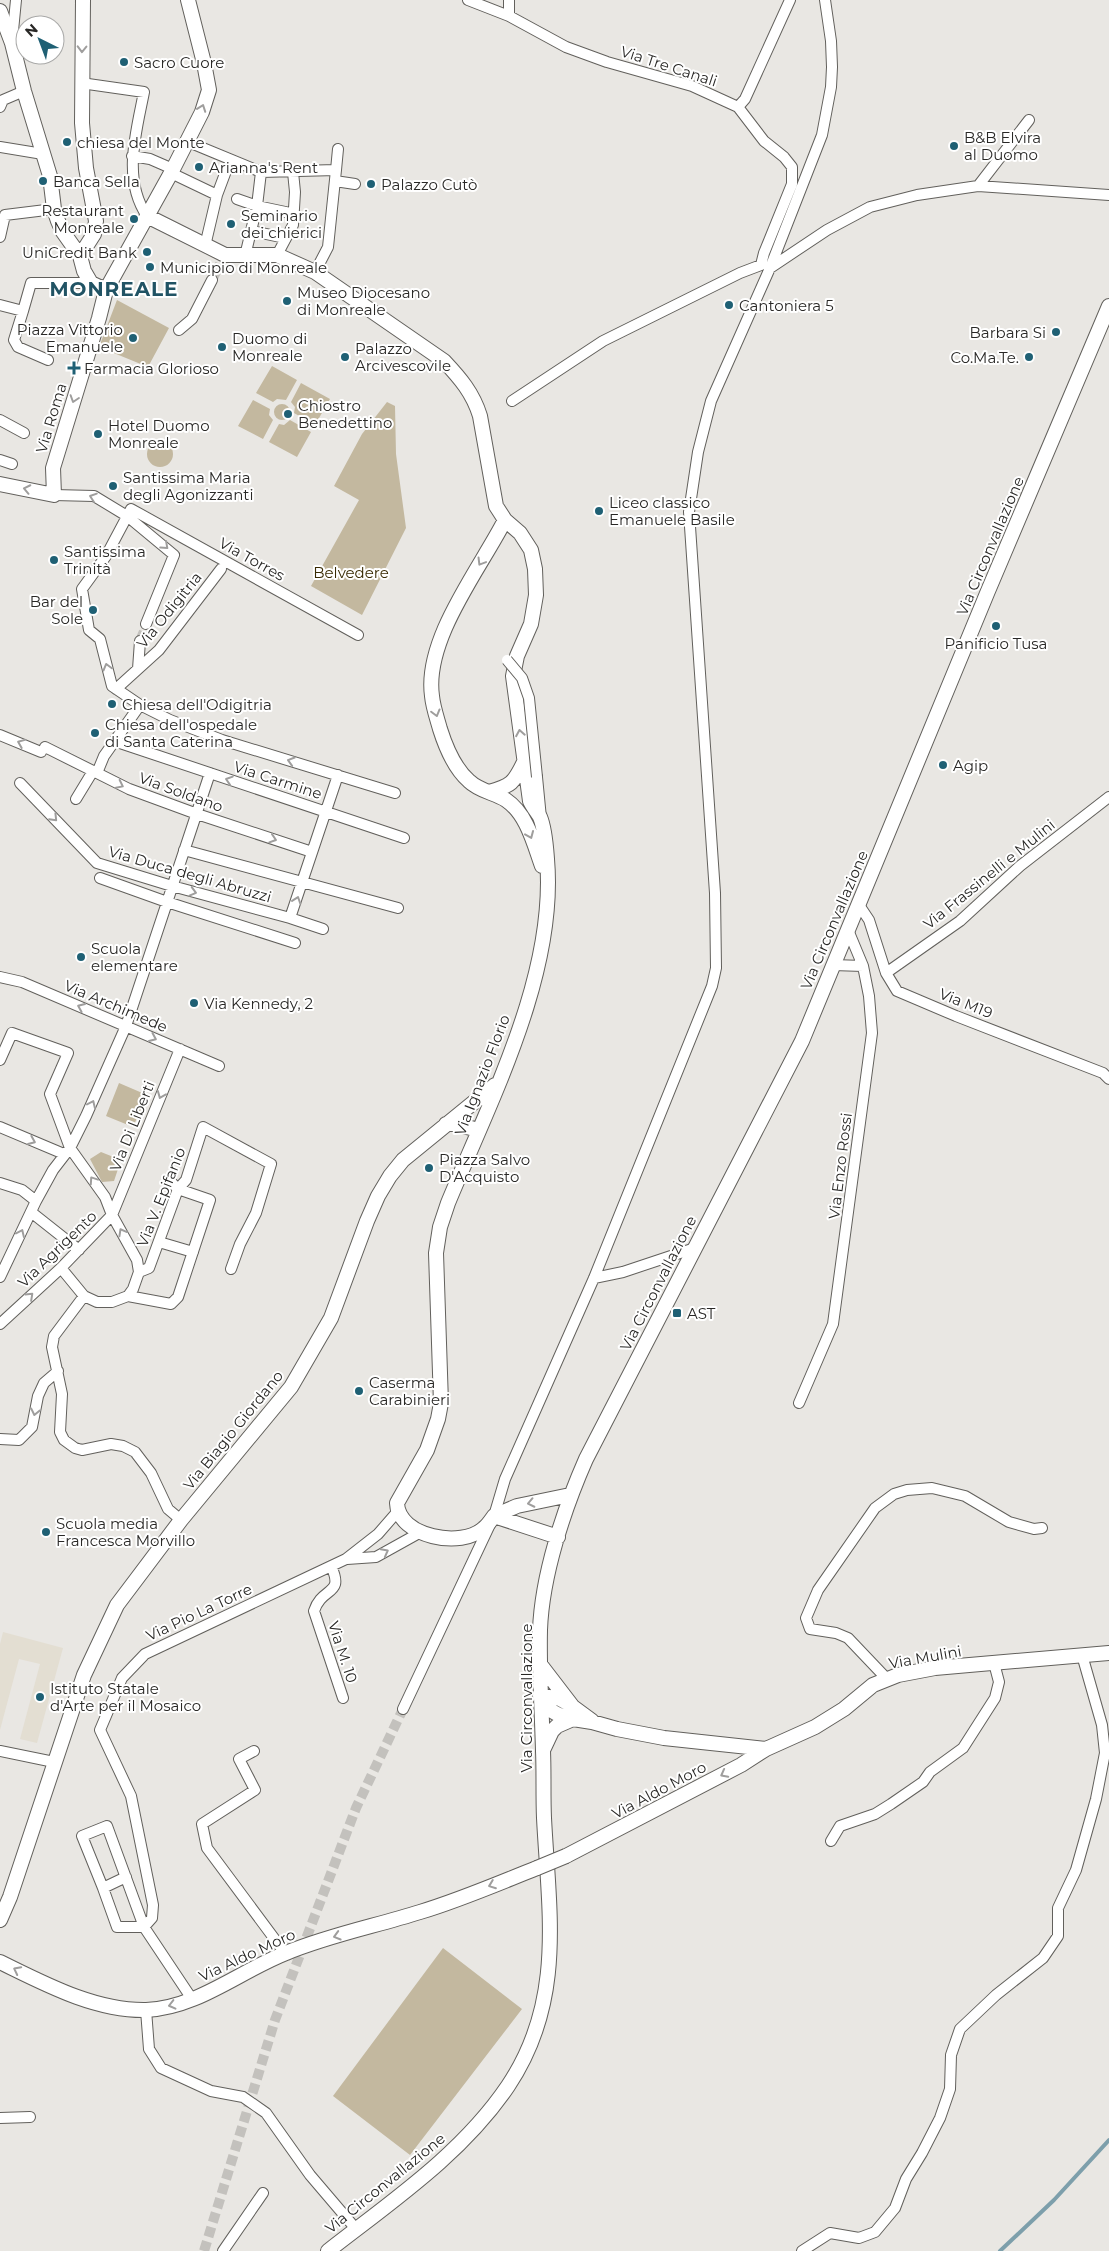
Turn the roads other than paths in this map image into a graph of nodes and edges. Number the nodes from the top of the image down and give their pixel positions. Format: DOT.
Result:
graph roads {
  1 [pos="16,0"];
  2 [pos="83,0"];
  3 [pos="188,0"];
  4 [pos="468,0"];
  5 [pos="509,0"];
  6 [pos="790,0"];
  7 [pos="825,0"];
  8 [pos="0,11"];
  9 [pos="509,16"];
  10 [pos="12,43"];
  11 [pos="81,83"];
  12 [pos="24,91"];
  13 [pos="0,107"];
  14 [pos="738,107"];
  15 [pos="1029,120"];
  16 [pos="186,141"];
  17 [pos="0,147"];
  18 [pos="338,149"];
  19 [pos="43,154"];
  20 [pos="132,156"];
  21 [pos="229,166"];
  22 [pos="172,171"];
  23 [pos="261,172"];
  24 [pos="293,172"];
  25 [pos="335,175"];
  26 [pos="355,184"];
  27 [pos="978,186"];
  28 [pos="1109,195"];
  29 [pos="216,196"];
  30 [pos="237,199"];
  31 [pos="257,206"];
  32 [pos="54,209"];
  33 [pos="295,214"];
  34 [pos="147,216"];
  35 [pos="252,230"];
  36 [pos="0,236"];
  37 [pos="285,238"];
  38 [pos="205,246"];
  39 [pos="277,255"];
  40 [pos="80,256"];
  41 [pos="245,256"];
  42 [pos="766,266"];
  43 [pos="315,272"];
  44 [pos="212,280"];
  45 [pos="91,283"];
  46 [pos="106,290"];
  47 [pos="0,305"];
  48 [pos="1109,306"];
  49 [pos="23,311"];
  50 [pos="179,330"];
  51 [pos="48,360"];
  52 [pos="512,401"];
  53 [pos="0,421"];
  54 [pos="24,433"];
  55 [pos="0,460"];
  56 [pos="12,464"];
  57 [pos="0,484"];
  58 [pos="54,495"];
  59 [pos="129,512"];
  60 [pos="505,520"];
  61 [pos="221,569"];
  62 [pos="146,624"];
  63 [pos="358,635"];
  64 [pos="140,641"];
  65 [pos="507,660"];
  66 [pos="138,669"];
  67 [pos="116,689"];
  68 [pos="140,705"];
  69 [pos="0,735"];
  70 [pos="114,741"];
  71 [pos="524,761"];
  72 [pos="95,772"];
  73 [pos="210,774"];
  74 [pos="338,775"];
  75 [pos="20,783"];
  76 [pos="489,792"];
  77 [pos="395,793"];
  78 [pos="1109,797"];
  79 [pos="76,799"];
  80 [pos="325,812"];
  81 [pos="197,814"];
  82 [pos="541,819"];
  83 [pos="404,838"];
  84 [pos="184,850"];
  85 [pos="312,852"];
  86 [pos="100,878"];
  87 [pos="303,881"];
  88 [pos="549,882"];
  89 [pos="172,886"];
  90 [pos="167,902"];
  91 [pos="859,906"];
  92 [pos="398,908"];
  93 [pos="290,918"];
  94 [pos="323,929"];
  95 [pos="848,930"];
  96 [pos="295,943"];
  97 [pos="834,965"];
  98 [pos="863,966"];
  99 [pos="886,973"];
  100 [pos="0,977"];
  101 [pos="126,1026"];
  102 [pos="180,1050"];
  103 [pos="68,1053"];
  104 [pos="79,1058"];
  105 [pos="0,1060"];
  106 [pos="219,1066"];
  107 [pos="1109,1079"];
  108 [pos="498,1083"];
  109 [pos="446,1124"];
  110 [pos="0,1127"];
  111 [pos="478,1130"];
  112 [pos="67,1151"];
  113 [pos="169,1180"];
  114 [pos="0,1183"];
  115 [pos="178,1189"];
  116 [pos="36,1201"];
  117 [pos="31,1212"];
  118 [pos="112,1214"];
  119 [pos="159,1242"];
  120 [pos="695,1248"];
  121 [pos="79,1250"];
  122 [pos="193,1252"];
  123 [pos="61,1268"];
  124 [pos="231,1269"];
  125 [pos="139,1272"];
  126 [pos="0,1277"];
  127 [pos="594,1278"];
  128 [pos="84,1296"];
  129 [pos="128,1296"];
  130 [pos="0,1324"];
  131 [pos="58,1371"];
  132 [pos="799,1403"];
  133 [pos="0,1439"];
  134 [pos="570,1495"];
  135 [pos="398,1511"];
  136 [pos="494,1516"];
  137 [pos="181,1520"];
  138 [pos="1042,1528"];
  139 [pos="421,1532"];
  140 [pos="558,1537"];
  141 [pos="346,1560"];
  142 [pos="331,1566"];
  143 [pos="1109,1653"];
  144 [pos="1082,1655"];
  145 [pos="994,1663"];
  146 [pos="540,1664"];
  147 [pos="887,1679"];
  148 [pos="540,1696"];
  149 [pos="342,1698"];
  150 [pos="403,1709"];
  151 [pos="573,1713"];
  152 [pos="766,1749"];
  153 [pos="543,1750"];
  154 [pos="0,1751"];
  155 [pos="254,1751"];
  156 [pos="54,1762"];
  157 [pos="831,1842"];
  158 [pos="126,1877"];
  159 [pos="104,1888"];
  160 [pos="0,1920"];
  161 [pos="144,1927"];
  162 [pos="285,1953"];
  163 [pos="0,1962"];
  164 [pos="192,1999"];
  165 [pos="146,2010"];
  166 [pos="30,2117"];
  167 [pos="0,2118"];
  168 [pos="263,2193"];
  169 [pos="356,2229"];
  170 [pos="223,2251"];
  171 [pos="328,2251"];
  172 [pos="802,2251"];
  1 -- 10 [label="street"];
  2 -- 11 [label="street, one-way"];
  16 -- 3 [label="street, Via Roma, one-way"];
  4 -- 9 [label="street, Via Tre Canali"];
  5 -- 9 [label="street"];
  6 -- 14 [label="street"];
  7 -- 42 [label="street"];
  8 -- 10 [label="street"];
  9 -- 14 [label="street, Via Tre Canali"];
  10 -- 12 [label="street"];
  11 -- 20 [label="street"];
  11 -- 40 [label="street"];
  12 -- 13 [label="street"];
  12 -- 19 [label="street"];
  14 -- 42 [label="street, Via Tre Canali"];
  15 -- 27 [label="street"];
  16 -- 21 [label="street"];
  16 -- 22 [label="street, Via Roma"];
  17 -- 19 [label="street"];
  18 -- 25 [label="street"];
  19 -- 32 [label="street"];
  20 -- 22 [label="street"];
  20 -- 34 [label="street"];
  21 -- 23 [label="street"];
  21 -- 29 [label="street"];
  22 -- 29 [label="street"];
  22 -- 34 [label="street, Via Roma"];
  23 -- 24 [label="street"];
  23 -- 31 [label="street"];
  24 -- 25 [label="street"];
  24 -- 33 [label="street"];
  25 -- 26 [label="street"];
  25 -- 43 [label="street"];
  27 -- 28 [label="street"];
  27 -- 42 [label="street"];
  29 -- 38 [label="street"];
  30 -- 31 [label="street"];
  31 -- 33 [label="street"];
  31 -- 35 [label="street"];
  32 -- 36 [label="street"];
  32 -- 40 [label="street"];
  33 -- 37 [label="street"];
  34 -- 38 [label="street"];
  34 -- 46 [label="street, Via Roma"];
  35 -- 37 [label="street"];
  35 -- 41 [label="street"];
  37 -- 39 [label="street"];
  38 -- 41 [label="street"];
  39 -- 41 [label="street"];
  39 -- 43 [label="street"];
  40 -- 45 [label="street"];
  42 -- 52 [label="street"];
  42 -- 127 [label="street"];
  43 -- 60 [label="street"];
  44 -- 50 [label="street"];
  45 -- 46 [label="street"];
  45 -- 49 [label="street"];
  46 -- 58 [label="street, Via Roma, one-way"];
  47 -- 49 [label="street"];
  48 -- 91 [label="street, Via Circonvallazione"];
  49 -- 51 [label="street"];
  53 -- 54 [label="street"];
  55 -- 56 [label="street"];
  58 -- 57 [label="street, one-way"];
  59 -- 58 [label="street, one-way"];
  59 -- 62 [label="street, one-way"];
  59 -- 63 [label="street, Via Torres"];
  67 -- 59 [label="street, one-way"];
  71 -- 60 [label="street, Via Ignazio Florio, one-way"];
  60 -- 76 [label="street, Via Ignazio Florio, one-way"];
  61 -- 66 [label="street, Via Odigitria"];
  64 -- 66 [label="street"];
  65 -- 82 [label="street, bridge"];
  66 -- 67 [label="street, Via Odigitria"];
  67 -- 68 [label="street"];
  68 -- 70 [label="street"];
  74 -- 68 [label="street, one-way"];
  72 -- 69 [label="street, Via Soldano, one-way"];
  70 -- 72 [label="street"];
  70 -- 73 [label="street, Via Carmine"];
  71 -- 76 [label="street"];
  71 -- 82 [label="street, Via Ignazio Florio"];
  72 -- 79 [label="street"];
  72 -- 81 [label="street, Via Soldano, one-way"];
  80 -- 73 [label="street, Via Carmine, one-way"];
  73 -- 81 [label="street"];
  74 -- 77 [label="street"];
  74 -- 80 [label="street"];
  75 -- 89 [label="street, Via Duca degli Abruzzi, one-way"];
  76 -- 88 [label="street, Via Ignazio Florio, one-way"];
  78 -- 99 [label="street, Via Frassinelli e Mulini"];
  80 -- 83 [label="street, Via Carmine"];
  80 -- 85 [label="street"];
  81 -- 84 [label="street"];
  81 -- 85 [label="street, Via Soldano, one-way"];
  82 -- 88 [label="street, Via Ignazio Florio"];
  84 -- 87 [label="street"];
  84 -- 89 [label="street"];
  85 -- 87 [label="street"];
  86 -- 90 [label="street"];
  87 -- 92 [label="street"];
  93 -- 87 [label="street, one-way"];
  88 -- 108 [label="street, Via Ignazio Florio"];
  89 -- 90 [label="street"];
  89 -- 93 [label="street, Via Duca degli Abruzzi, one-way"];
  90 -- 96 [label="street"];
  90 -- 101 [label="street"];
  91 -- 95 [label="street, Via Circonvallazione"];
  91 -- 99 [label="street, Via M19"];
  93 -- 94 [label="street, Via Duca degli Abruzzi"];
  95 -- 97 [label="street, Via Circonvallazione"];
  95 -- 98 [label="street, Via Enzo Rossi"];
  97 -- 98 [label="street"];
  97 -- 120 [label="street, Via Circonvallazione"];
  98 -- 132 [label="street, Via Enzo Rossi"];
  99 -- 107 [label="street, Via M19"];
  101 -- 100 [label="street, Via Archimede, one-way"];
  101 -- 102 [label="street, Via Archimede, one-way"];
  112 -- 101 [label="street, one-way"];
  102 -- 106 [label="street, Via Archimede"];
  102 -- 118 [label="street, Via Di Liberti, one-way"];
  103 -- 104 [label="street"];
  103 -- 105 [label="street"];
  103 -- 112 [label="street"];
  108 -- 109 [label="street, Via Biagio Giordano"];
  108 -- 111 [label="street, Via Ignazio Florio"];
  109 -- 111 [label="street"];
  109 -- 137 [label="street, Via Biagio Giordano"];
  110 -- 112 [label="street, one-way"];
  111 -- 135 [label="street, Via Ignazio Florio"];
  112 -- 116 [label="street"];
  118 -- 112 [label="street, one-way"];
  113 -- 115 [label="street"];
  114 -- 116 [label="street"];
  115 -- 119 [label="street, Via V. Epifanio"];
  115 -- 122 [label="street"];
  115 -- 124 [label="street, Via V. Epifanio"];
  116 -- 117 [label="street"];
  117 -- 121 [label="street"];
  126 -- 117 [label="street, one-way"];
  118 -- 121 [label="street, Via Agrigento"];
  125 -- 118 [label="street, one-way"];
  119 -- 122 [label="street"];
  119 -- 125 [label="street, Via V. Epifanio"];
  120 -- 127 [label="street"];
  120 -- 134 [label="street, Via Circonvallazione"];
  121 -- 123 [label="street, Via Agrigento"];
  122 -- 129 [label="street"];
  123 -- 128 [label="street"];
  130 -- 123 [label="street, Via Agrigento, one-way"];
  125 -- 129 [label="street"];
  127 -- 136 [label="street"];
  128 -- 129 [label="street"];
  128 -- 131 [label="street"];
  131 -- 133 [label="street, one-way"];
  131 -- 137 [label="street"];
  134 -- 136 [label="street, one-way"];
  134 -- 140 [label="street, Via Circonvallazione"];
  135 -- 139 [label="street"];
  135 -- 141 [label="street"];
  136 -- 139 [label="street"];
  136 -- 140 [label="street"];
  136 -- 150 [label="street"];
  137 -- 156 [label="street, Via Biagio Giordano"];
  138 -- 147 [label="street"];
  141 -- 139 [label="street, one-way"];
  140 -- 146 [label="street, Via Circonvallazione"];
  141 -- 142 [label="street, Via Pio La Torre"];
  142 -- 149 [label="street, Via M. 10"];
  142 -- 161 [label="street, Via Pio La Torre"];
  143 -- 144 [label="street, Via Mulini"];
  144 -- 145 [label="street, Via Mulini"];
  144 -- 172 [label="street"];
  145 -- 147 [label="street, Via Mulini"];
  145 -- 157 [label="street"];
  146 -- 148 [label="street, Via Circonvallazione"];
  146 -- 151 [label="street"];
  147 -- 152 [label="street, Via Mulini"];
  148 -- 151 [label="street"];
  148 -- 153 [label="street, Via Circonvallazione"];
  151 -- 152 [label="street"];
  151 -- 153 [label="street"];
  152 -- 162 [label="street, Via Aldo Moro, one-way, bridge"];
  153 -- 169 [label="street, Via Circonvallazione"];
  154 -- 156 [label="street"];
  155 -- 162 [label="street"];
  156 -- 160 [label="street, Via Biagio Giordano"];
  158 -- 159 [label="street"];
  158 -- 159 [label="street"];
  158 -- 161 [label="street"];
  159 -- 161 [label="street"];
  161 -- 164 [label="street"];
  162 -- 164 [label="street, Via Aldo Moro"];
  165 -- 163 [label="street, Via Aldo Moro, one-way"];
  164 -- 165 [label="street, Via Aldo Moro, one-way"];
  165 -- 169 [label="street"];
  166 -- 167 [label="street"];
  168 -- 170 [label="street"];
  169 -- 171 [label="street, Via Circonvallazione"];
}
